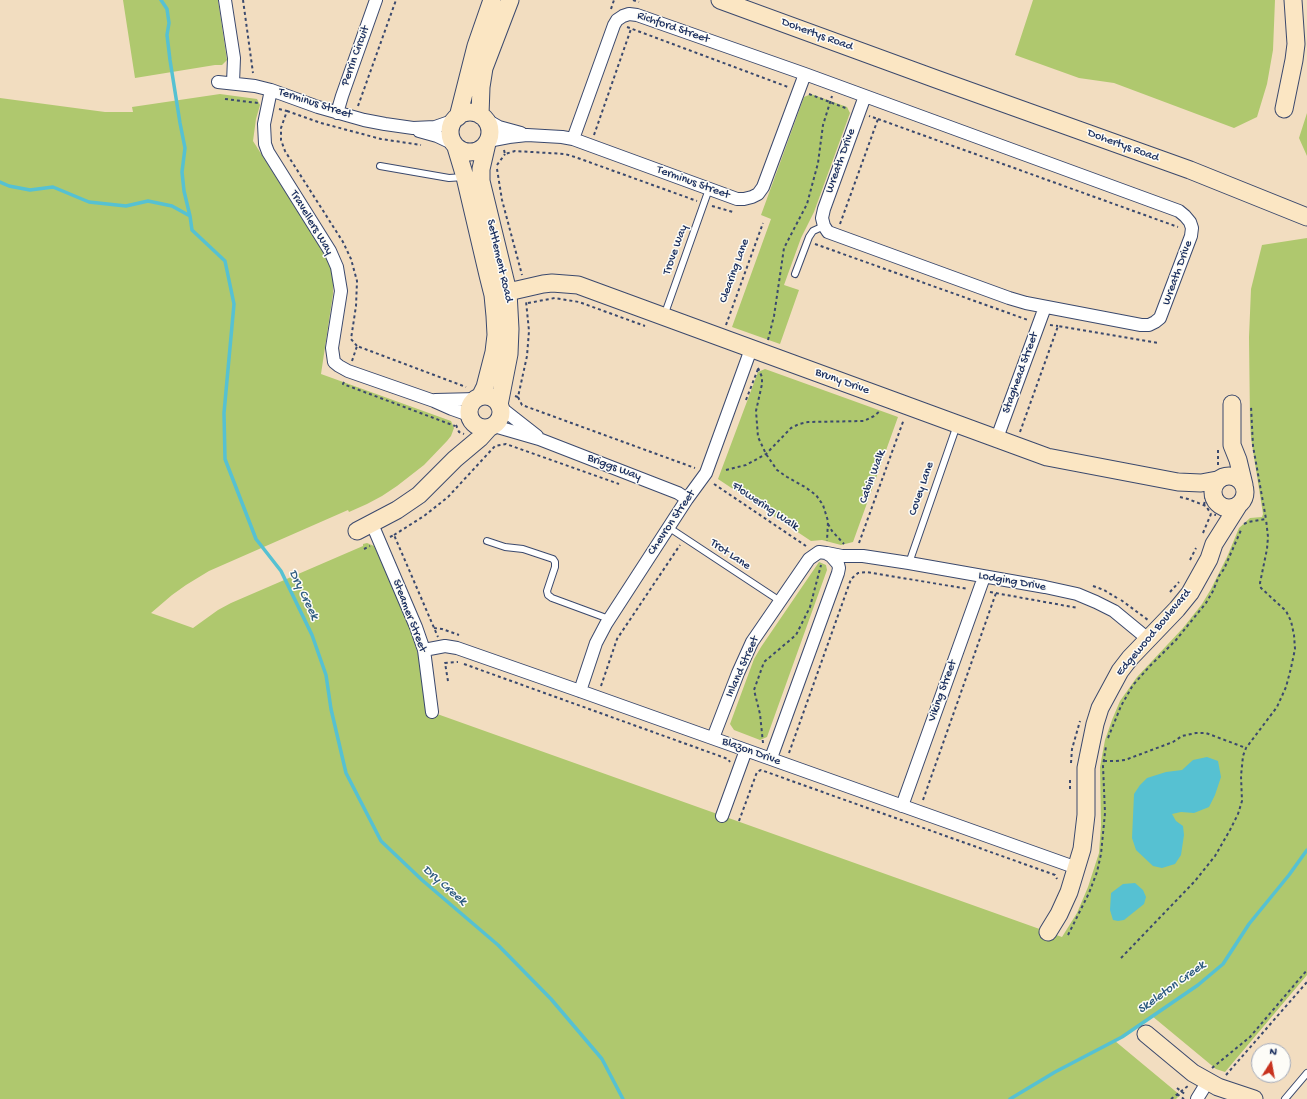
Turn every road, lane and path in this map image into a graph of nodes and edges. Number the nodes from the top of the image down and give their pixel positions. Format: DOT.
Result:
graph roads {
  1 [pos="225,0"];
  2 [pos="243,0"];
  3 [pos="376,0"];
  4 [pos="396,0"];
  5 [pos="492,0"];
  6 [pos="510,0"];
  7 [pos="614,0"];
  8 [pos="720,0"];
  9 [pos="747,0"];
  10 [pos="1293,0"];
  11 [pos="615,23"];
  12 [pos="631,29"];
  13 [pos="804,74"];
  14 [pos="254,77"];
  15 [pos="936,79"];
  16 [pos="218,82"];
  17 [pos="233,83"];
  18 [pos="835,85"];
  19 [pos="271,90"];
  20 [pos="799,90"];
  21 [pos="865,96"];
  22 [pos="830,102"];
  23 [pos="357,107"];
  24 [pos="1284,109"];
  25 [pos="337,113"];
  26 [pos="859,113"];
  27 [pos="482,117"];
  28 [pos="457,118"];
  29 [pos="878,119"];
  30 [pos="412,128"];
  31 [pos="527,135"];
  32 [pos="574,135"];
  33 [pos="492,141"];
  34 [pos="455,145"];
  35 [pos="380,166"];
  36 [pos="465,177"];
  37 [pos="709,189"];
  38 [pos="704,204"];
  39 [pos="732,212"];
  40 [pos="1307,217"];
  41 [pos="762,223"];
  42 [pos="824,226"];
  43 [pos="1181,231"];
  44 [pos="836,236"];
  45 [pos="807,241"];
  46 [pos="795,274"];
  47 [pos="508,292"];
  48 [pos="527,304"];
  49 [pos="1045,308"];
  50 [pos="663,317"];
  51 [pos="1032,322"];
  52 [pos="725,326"];
  53 [pos="649,328"];
  54 [pos="1158,343"];
  55 [pos="757,351"];
  56 [pos="518,396"];
  57 [pos="479,398"];
  58 [pos="886,398"];
  59 [pos="434,400"];
  60 [pos="1232,404"];
  61 [pos="500,406"];
  62 [pos="1251,406"];
  63 [pos="470,416"];
  64 [pos="904,418"];
  65 [pos="957,423"];
  66 [pos="492,427"];
  67 [pos="459,432"];
  68 [pos="1019,435"];
  69 [pos="458,436"];
  70 [pos="539,438"];
  71 [pos="998,438"];
  72 [pos="1232,445"];
  73 [pos="766,454"];
  74 [pos="455,459"];
  75 [pos="708,466"];
  76 [pos="726,470"];
  77 [pos="1219,479"];
  78 [pos="1178,482"];
  79 [pos="714,484"];
  80 [pos="1244,484"];
  81 [pos="625,486"];
  82 [pos="687,499"];
  83 [pos="1222,508"];
  84 [pos="1266,519"];
  85 [pos="828,523"];
  86 [pos="364,527"];
  87 [pos="668,527"];
  88 [pos="394,535"];
  89 [pos="684,538"];
  90 [pos="487,541"];
  91 [pos="1205,541"];
  92 [pos="859,543"];
  93 [pos="844,545"];
  94 [pos="806,546"];
  95 [pos="863,556"];
  96 [pos="831,558"];
  97 [pos="909,563"];
  98 [pos="1189,564"];
  99 [pos="984,577"];
  100 [pos="1182,578"];
  101 [pos="979,590"];
  102 [pos="996,594"];
  103 [pos="1169,594"];
  104 [pos="780,601"];
  105 [pos="1081,609"];
  106 [pos="1152,615"];
  107 [pos="609,619"];
  108 [pos="434,628"];
  109 [pos="1144,635"];
  110 [pos="464,637"];
  111 [pos="424,650"];
  112 [pos="448,681"];
  113 [pos="601,686"];
  114 [pos="580,691"];
  115 [pos="432,712"];
  116 [pos="1081,719"];
  117 [pos="713,738"];
  118 [pos="1246,748"];
  119 [pos="746,750"];
  120 [pos="789,753"];
  121 [pos="765,757"];
  122 [pos="1104,761"];
  123 [pos="1071,765"];
  124 [pos="732,767"];
  125 [pos="1071,773"];
  126 [pos="1070,794"];
  127 [pos="923,800"];
  128 [pos="902,806"];
  129 [pos="722,816"];
  130 [pos="739,821"];
  131 [pos="1077,868"];
  132 [pos="1071,886"];
  133 [pos="1048,932"];
  134 [pos="1068,935"];
  135 [pos="1121,958"];
  136 [pos="1307,970"];
  137 [pos="1307,982"];
  138 [pos="1146,1034"];
  139 [pos="1307,1073"];
  140 [pos="1226,1076"];
  141 [pos="1204,1079"];
  142 [pos="1177,1088"];
  143 [pos="1181,1091"];
  144 [pos="1177,1094"];
  145 [pos="1171,1099"];
  146 [pos="1184,1099"];
  147 [pos="1191,1099"];
  148 [pos="1197,1099"];
  149 [pos="1254,1099"];
  150 [pos="1285,1099"];
  1 -- 17 [label="street"];
  2 -- 14 [label="path"];
  3 -- 25 [label="street, Perrin Circuit"];
  4 -- 23 [label="path"];
  5 -- 28 [label="street"];
  6 -- 27 [label="street"];
  7 -- 11 [label="path"];
  8 -- 15 [label="street, Dohertys Road"];
  9 -- 15 [label="street, Dohertys Road"];
  10 -- 24 [label="street"];
  11 -- 12 [label="path"];
  11 -- 13 [label="street, Richford Street"];
  11 -- 32 [label="street"];
  12 -- 20 [label="path"];
  12 -- 32 [label="path"];
  13 -- 18 [label="street, Wreath Drive"];
  13 -- 20 [label="street, Terminus Street"];
  15 -- 40 [label="street, Dohertys Road"];
  16 -- 17 [label="street, Terminus Street"];
  17 -- 19 [label="street, Terminus Street"];
  18 -- 21 [label="street, Wreath Drive"];
  18 -- 22 [label="path"];
  19 -- 25 [label="street, Terminus Street"];
  19 -- 59 [label="street, Travellers Way"];
  20 -- 22 [label="path"];
  20 -- 37 [label="street, Terminus Street"];
  21 -- 26 [label="street, Wreath Drive"];
  21 -- 49 [label="street, Wreath Drive"];
  22 -- 26 [label="path"];
  22 -- 55 [label="path"];
  25 -- 30 [label="street, Terminus Street"];
  26 -- 29 [label="path"];
  26 -- 42 [label="street, Wreath Drive"];
  27 -- 28 [label="street"];
  27 -- 31 [label="street, Terminus Street"];
  27 -- 33 [label="street"];
  28 -- 30 [label="street, Terminus Street"];
  28 -- 34 [label="street"];
  29 -- 43 [label="path"];
  29 -- 44 [label="path"];
  30 -- 34 [label="street, Terminus Street"];
  31 -- 32 [label="street, Terminus Street"];
  31 -- 33 [label="street, Terminus Street"];
  32 -- 37 [label="street, Terminus Street"];
  33 -- 34 [label="street"];
  33 -- 38 [label="path"];
  33 -- 47 [label="street, Settlement Road"];
  34 -- 36 [label="street, Settlement Road"];
  35 -- 36 [label="lane"];
  36 -- 57 [label="street, Settlement Road"];
  37 -- 38 [label="lane, Trove Way"];
  38 -- 39 [label="path"];
  38 -- 50 [label="lane, Trove Way"];
  41 -- 52 [label="path, Clearing Lane"];
  42 -- 44 [label="street, Wreath Drive"];
  42 -- 45 [label="lane"];
  44 -- 49 [label="street, Wreath Drive"];
  45 -- 46 [label="lane"];
  45 -- 51 [label="path"];
  47 -- 50 [label="street, Bruny Drive"];
  47 -- 61 [label="street, Settlement Road"];
  48 -- 53 [label="path"];
  49 -- 71 [label="street, Staghead Street"];
  50 -- 55 [label="street, Bruny Drive"];
  54 -- 68 [label="path"];
  55 -- 58 [label="street, Bruny Drive"];
  55 -- 73 [label="path"];
  55 -- 75 [label="street, Chevron Street"];
  56 -- 75 [label="path"];
  57 -- 59 [label="street"];
  57 -- 61 [label="street"];
  57 -- 63 [label="street"];
  58 -- 65 [label="street, Bruny Drive"];
  58 -- 73 [label="path"];
  59 -- 63 [label="street"];
  60 -- 72 [label="street"];
  61 -- 66 [label="street"];
  61 -- 70 [label="street, Briggs Way"];
  62 -- 84 [label="path"];
  63 -- 66 [label="street"];
  63 -- 74 [label="street"];
  64 -- 92 [label="path, Cabin Walk"];
  65 -- 71 [label="street, Bruny Drive"];
  65 -- 97 [label="lane, Covey Lane"];
  66 -- 70 [label="street, Briggs Way"];
  66 -- 74 [label="street"];
  67 -- 69 [label="path"];
  70 -- 82 [label="street, Briggs Way"];
  71 -- 78 [label="street, Bruny Drive"];
  72 -- 77 [label="street"];
  72 -- 80 [label="street"];
  73 -- 76 [label="path"];
  73 -- 85 [label="path"];
  74 -- 86 [label="street"];
  75 -- 82 [label="street, Chevron Street"];
  77 -- 78 [label="street, Bruny Drive"];
  77 -- 80 [label="street"];
  77 -- 83 [label="street"];
  78 -- 83 [label="street, Bruny Drive"];
  79 -- 94 [label="path, Flowering Walk"];
  80 -- 83 [label="street"];
  81 -- 88 [label="path"];
  82 -- 87 [label="street, Chevron Street"];
  83 -- 91 [label="street, Edgewood Boulevard"];
  83 -- 91 [label="path"];
  84 -- 118 [label="path"];
  84 -- 122 [label="path"];
  85 -- 93 [label="path"];
  85 -- 96 [label="path"];
  86 -- 111 [label="street, Steamer Street"];
  87 -- 89 [label="lane, Trot Lane"];
  87 -- 107 [label="street, Chevron Street"];
  89 -- 104 [label="lane, Trot Lane"];
  89 -- 113 [label="path"];
  90 -- 107 [label="lane"];
  91 -- 98 [label="path"];
  91 -- 109 [label="street, Edgewood Boulevard"];
  95 -- 96 [label="street, Lodging Drive"];
  95 -- 96 [label="street"];
  95 -- 97 [label="street, Lodging Drive"];
  96 -- 104 [label="street, Inland Street"];
  96 -- 121 [label="street"];
  96 -- 121 [label="path"];
  97 -- 99 [label="street, Lodging Drive"];
  99 -- 101 [label="street, Viking Street"];
  99 -- 109 [label="street, Lodging Drive"];
  100 -- 103 [label="path"];
  101 -- 102 [label="path"];
  101 -- 120 [label="path"];
  101 -- 128 [label="street, Viking Street"];
  102 -- 105 [label="path"];
  102 -- 127 [label="path"];
  104 -- 117 [label="street, Inland Street"];
  106 -- 109 [label="path"];
  107 -- 114 [label="street, Chevron Street"];
  108 -- 110 [label="path"];
  109 -- 131 [label="street, Edgewood Boulevard"];
  111 -- 114 [label="street, Blazon Drive"];
  111 -- 115 [label="street, Steamer Street"];
  112 -- 124 [label="path"];
  114 -- 117 [label="street, Blazon Drive"];
  116 -- 123 [label="path"];
  117 -- 119 [label="street, Blazon Drive"];
  118 -- 122 [label="path"];
  118 -- 135 [label="path"];
  119 -- 121 [label="street, Blazon Drive"];
  119 -- 129 [label="street"];
  121 -- 128 [label="street, Blazon Drive"];
  122 -- 134 [label="path"];
  125 -- 126 [label="path"];
  128 -- 131 [label="street, Blazon Drive"];
  130 -- 132 [label="path"];
  131 -- 132 [label="street, Edgewood Boulevard"];
  132 -- 133 [label="street, Edgewood Boulevard"];
  136 -- 141 [label="path"];
  137 -- 140 [label="path"];
  138 -- 141 [label="street"];
  139 -- 150 [label="lane"];
  141 -- 143 [label="path"];
  141 -- 148 [label="street"];
  141 -- 149 [label="street"];
  142 -- 143 [label="path"];
  143 -- 144 [label="path"];
  143 -- 147 [label="path"];
  144 -- 145 [label="path"];
  144 -- 146 [label="path"];
}
